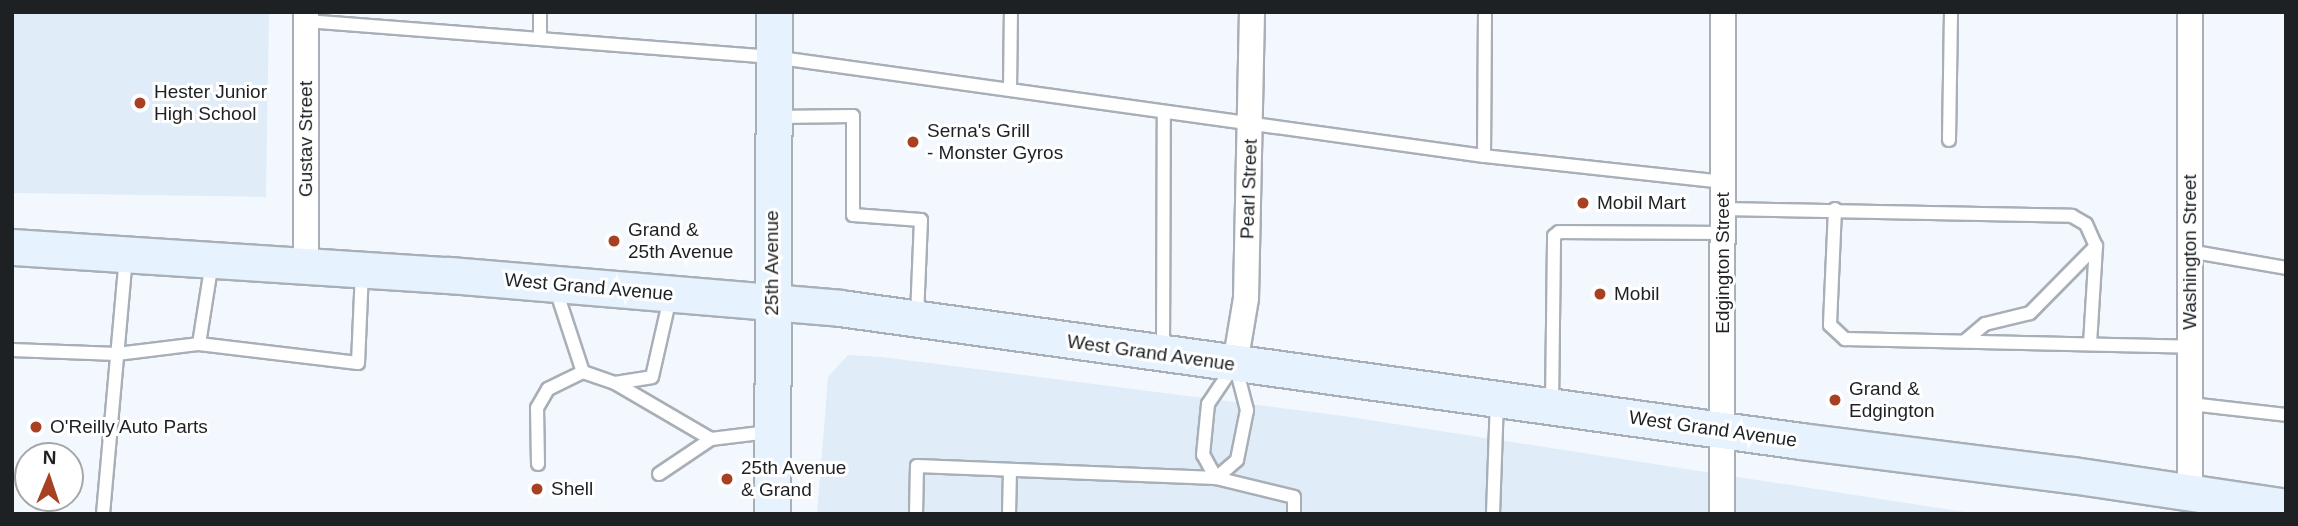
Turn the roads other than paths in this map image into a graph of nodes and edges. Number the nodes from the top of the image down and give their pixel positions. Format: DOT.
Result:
graph roads {
  1 [pos="540,12"];
  2 [pos="774,12"];
  3 [pos="1011,12"];
  4 [pos="1252,12"];
  5 [pos="1485,12"];
  6 [pos="1723,12"];
  7 [pos="1951,12"];
  8 [pos="2190,12"];
  9 [pos="306,17"];
  10 [pos="540,39"];
  11 [pos="773,57"];
  12 [pos="1010,90"];
  13 [pos="1164,112"];
  14 [pos="772,117"];
  15 [pos="1252,125"];
  16 [pos="1950,140"];
  17 [pos="1484,156"];
  18 [pos="1723,182"];
  19 [pos="1835,209"];
  20 [pos="1723,221"];
  21 [pos="2096,246"];
  22 [pos="12,247"];
  23 [pos="2189,251"];
  24 [pos="126,253"];
  25 [pos="213,258"];
  26 [pos="306,265"];
  27 [pos="2286,268"];
  28 [pos="362,269"];
  29 [pos="554,284"];
  30 [pos="671,293"];
  31 [pos="772,300"];
  32 [pos="917,321"];
  33 [pos="1966,340"];
  34 [pos="199,344"];
  35 [pos="2090,344"];
  36 [pos="2191,347"];
  37 [pos="12,350"];
  38 [pos="117,354"];
  39 [pos="1163,355"];
  40 [pos="1236,364"];
  41 [pos="583,372"];
  42 [pos="615,383"];
  43 [pos="1497,399"];
  44 [pos="2190,404"];
  45 [pos="1552,406"];
  46 [pos="2286,415"];
  47 [pos="1722,430"];
  48 [pos="772,431"];
  49 [pos="711,439"];
  50 [pos="538,464"];
  51 [pos="1010,470"];
  52 [pos="659,474"];
  53 [pos="1216,478"];
  54 [pos="2190,492"];
  55 [pos="2286,508"];
  56 [pos="103,514"];
  57 [pos="772,514"];
  58 [pos="916,514"];
  59 [pos="1009,514"];
  60 [pos="1294,514"];
  61 [pos="1493,514"];
  62 [pos="1721,514"];
  1 -- 10 [label="lane"];
  2 -- 11 [label="main road, 25th Avenue"];
  3 -- 12 [label="lane"];
  4 -- 15 [label="street, Pearl Street"];
  5 -- 17 [label="lane"];
  6 -- 18 [label="street, Edgington Street"];
  7 -- 16 [label="lane"];
  8 -- 23 [label="street, Washington Street"];
  9 -- 10 [label="lane"];
  9 -- 26 [label="street, Gustav Street"];
  10 -- 11 [label="lane"];
  11 -- 12 [label="lane"];
  11 -- 14 [label="main road, 25th Avenue"];
  12 -- 13 [label="lane"];
  13 -- 15 [label="lane"];
  13 -- 39 [label="lane"];
  14 -- 31 [label="main road, 25th Avenue"];
  14 -- 32 [label="lane"];
  15 -- 17 [label="lane"];
  15 -- 40 [label="street, Pearl Street"];
  17 -- 18 [label="lane"];
  18 -- 20 [label="street, Edgington Street"];
  19 -- 20 [label="lane"];
  19 -- 21 [label="lane"];
  19 -- 33 [label="lane"];
  20 -- 45 [label="lane"];
  20 -- 47 [label="street, Edgington Street"];
  21 -- 33 [label="lane"];
  21 -- 35 [label="lane"];
  22 -- 24 [label="main road, West Grand Avenue"];
  23 -- 27 [label="lane"];
  23 -- 36 [label="street, Washington Street"];
  24 -- 25 [label="main road, West Grand Avenue"];
  24 -- 38 [label="lane"];
  25 -- 26 [label="main road, West Grand Avenue"];
  25 -- 34 [label="lane"];
  26 -- 28 [label="main road, West Grand Avenue"];
  28 -- 29 [label="main road, West Grand Avenue"];
  28 -- 34 [label="lane"];
  29 -- 30 [label="main road, West Grand Avenue"];
  29 -- 41 [label="lane"];
  30 -- 31 [label="main road, West Grand Avenue"];
  30 -- 42 [label="lane"];
  31 -- 32 [label="main road, West Grand Avenue"];
  31 -- 48 [label="main road, 25th Avenue"];
  32 -- 39 [label="main road, West Grand Avenue"];
  33 -- 35 [label="lane"];
  34 -- 38 [label="lane"];
  35 -- 36 [label="lane"];
  36 -- 44 [label="street, Washington Street"];
  37 -- 38 [label="lane"];
  38 -- 56 [label="lane"];
  39 -- 40 [label="main road, West Grand Avenue"];
  40 -- 43 [label="main road, West Grand Avenue"];
  40 -- 53 [label="lane"];
  40 -- 53 [label="lane"];
  41 -- 42 [label="lane"];
  41 -- 50 [label="lane"];
  42 -- 49 [label="lane"];
  43 -- 45 [label="main road, West Grand Avenue"];
  43 -- 61 [label="lane"];
  44 -- 46 [label="lane"];
  44 -- 54 [label="street, Washington Street"];
  45 -- 47 [label="main road, West Grand Avenue"];
  47 -- 54 [label="main road, West Grand Avenue"];
  47 -- 62 [label="street, Edgington Street"];
  48 -- 49 [label="lane"];
  48 -- 57 [label="main road, 25th Avenue"];
  49 -- 52 [label="lane"];
  51 -- 53 [label="lane"];
  51 -- 58 [label="lane"];
  51 -- 59 [label="lane"];
  53 -- 60 [label="lane"];
  54 -- 55 [label="main road, West Grand Avenue"];
}
